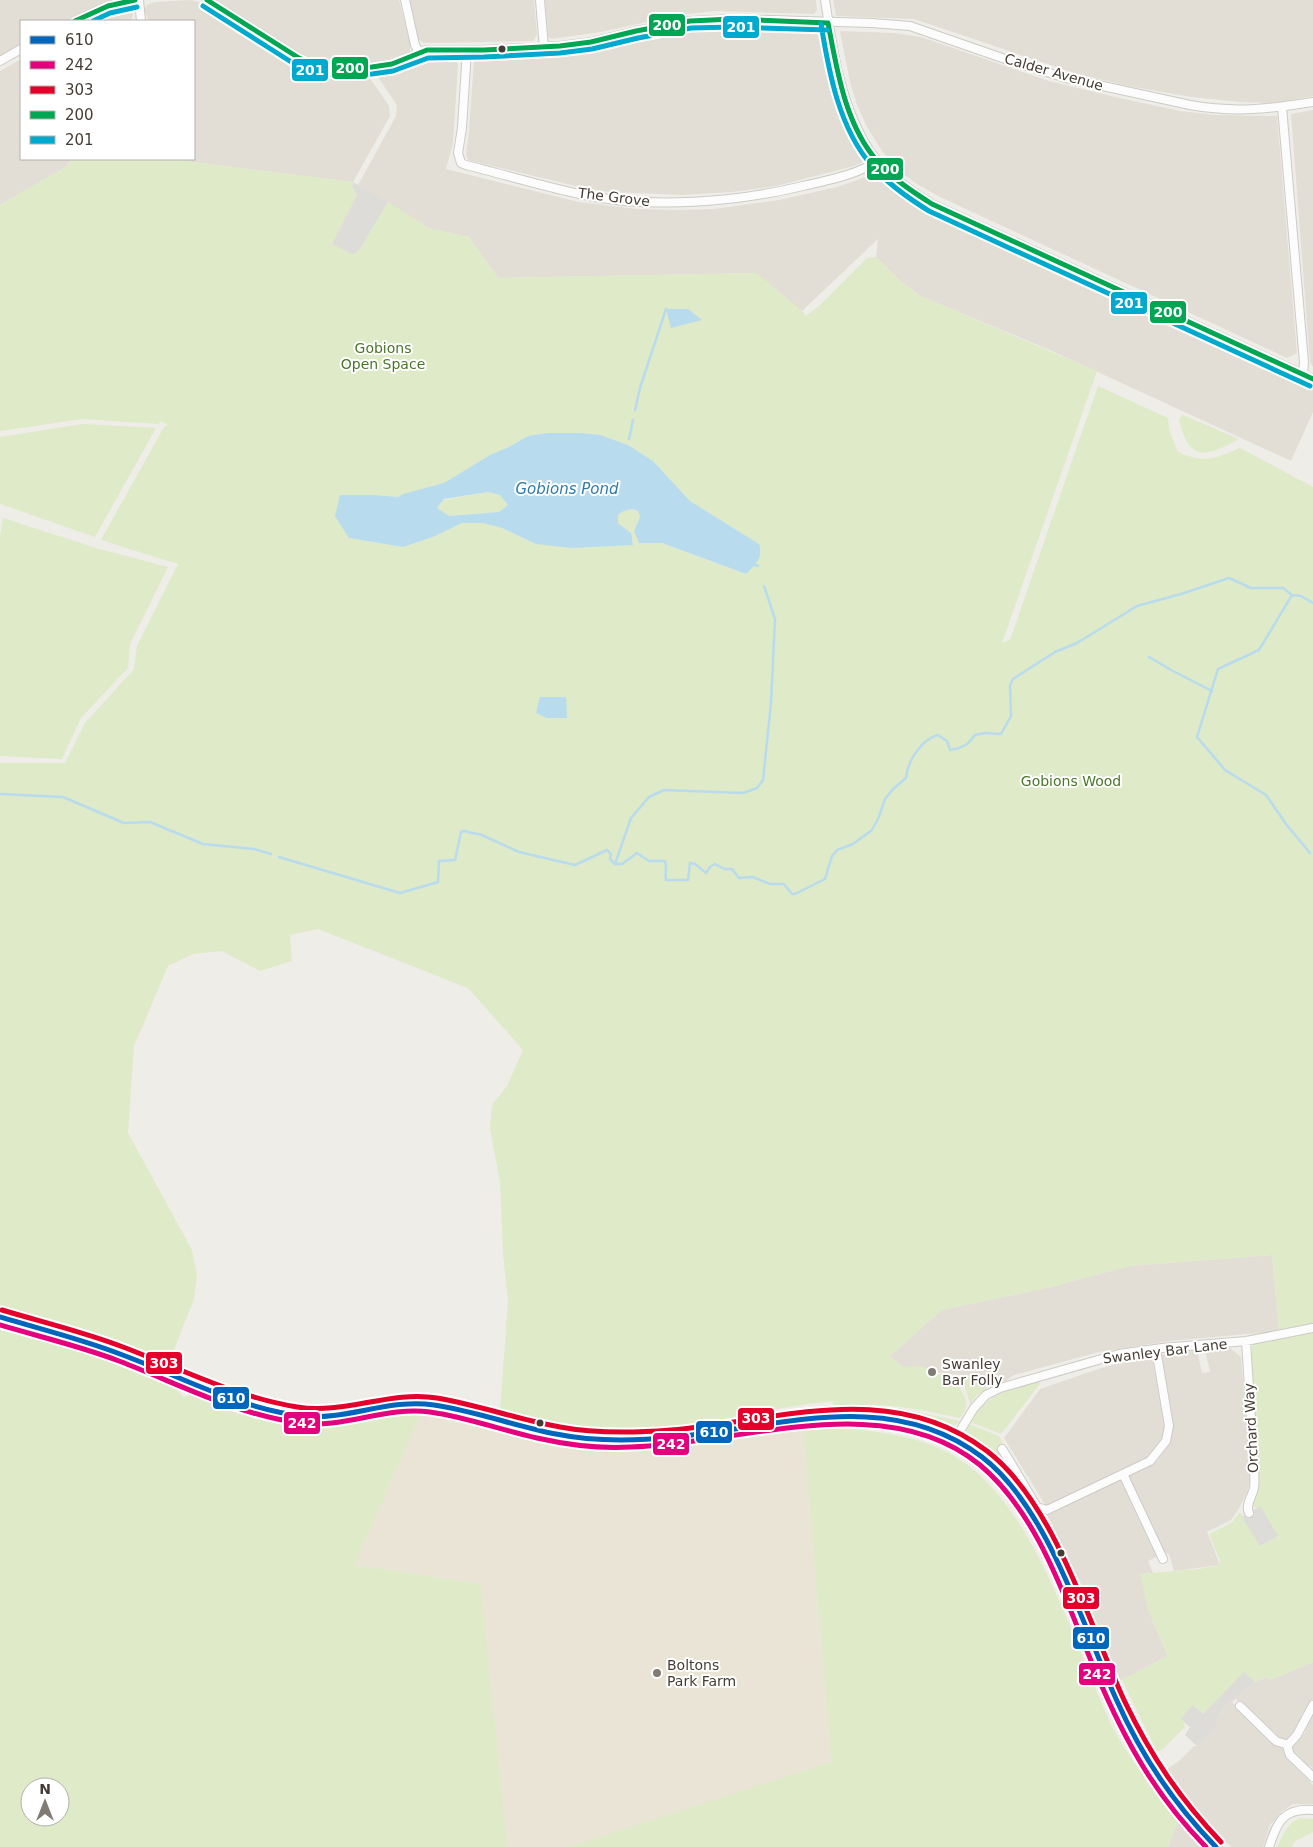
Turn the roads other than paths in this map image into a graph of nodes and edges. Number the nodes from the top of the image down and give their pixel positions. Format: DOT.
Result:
graph roads {
  1 [pos="135,0"];
  2 [pos="139,0"];
  3 [pos="207,0"];
  4 [pos="405,0"];
  5 [pos="540,0"];
  6 [pos="825,0"];
  7 [pos="76,20"];
  8 [pos="140,20"];
  9 [pos="828,23"];
  10 [pos="544,48"];
  11 [pos="467,50"];
  12 [pos="20,51"];
  13 [pos="419,52"];
  14 [pos="0,61"];
  15 [pos="1313,102"];
  16 [pos="1282,107"];
  17 [pos="878,161"];
  18 [pos="1302,374"];
  19 [pos="1313,379"];
  20 [pos="0,1318"];
  21 [pos="1313,1328"];
  22 [pos="1246,1341"];
  23 [pos="1156,1349"];
  24 [pos="955,1439"];
  25 [pos="1002,1449"];
  26 [pos="1009,1460"];
  27 [pos="997,1470"];
  28 [pos="1123,1474"];
  29 [pos="1249,1513"];
  30 [pos="1163,1559"];
  31 [pos="1313,1705"];
  32 [pos="1240,1706"];
  33 [pos="1288,1745"];
  34 [pos="1313,1777"];
  35 [pos="1313,1810"];
  36 [pos="1216,1847"];
  37 [pos="1269,1847"];
  1 -- 7 [label="street"];
  2 -- 8 [label="street"];
  3 -- 13 [label="street, Calder Avenue"];
  4 -- 13 [label="street"];
  5 -- 10 [label="street"];
  6 -- 9 [label="street"];
  9 -- 10 [label="street, Calder Avenue"];
  9 -- 16 [label="street, Calder Avenue"];
  9 -- 17 [label="street"];
  10 -- 11 [label="street, Calder Avenue"];
  11 -- 13 [label="street, Calder Avenue"];
  11 -- 17 [label="street, The Grove"];
  12 -- 14 [label="street"];
  15 -- 16 [label="street, Calder Avenue"];
  16 -- 18 [label="street"];
  17 -- 18 [label="street"];
  18 -- 19 [label="street"];
  20 -- 24 [label="street"];
  21 -- 22 [label="street, Swanley Bar Lane"];
  22 -- 23 [label="street, Swanley Bar Lane"];
  22 -- 29 [label="street, Orchard Way"];
  23 -- 24 [label="street, Swanley Bar Lane"];
  23 -- 28 [label="street"];
  24 -- 27 [label="street"];
  25 -- 26 [label="street"];
  26 -- 27 [label="street"];
  26 -- 28 [label="street"];
  27 -- 36 [label="street"];
  28 -- 30 [label="street"];
  31 -- 33 [label="street"];
  32 -- 33 [label="street"];
  33 -- 34 [label="street"];
  35 -- 37 [label="street"];
}
